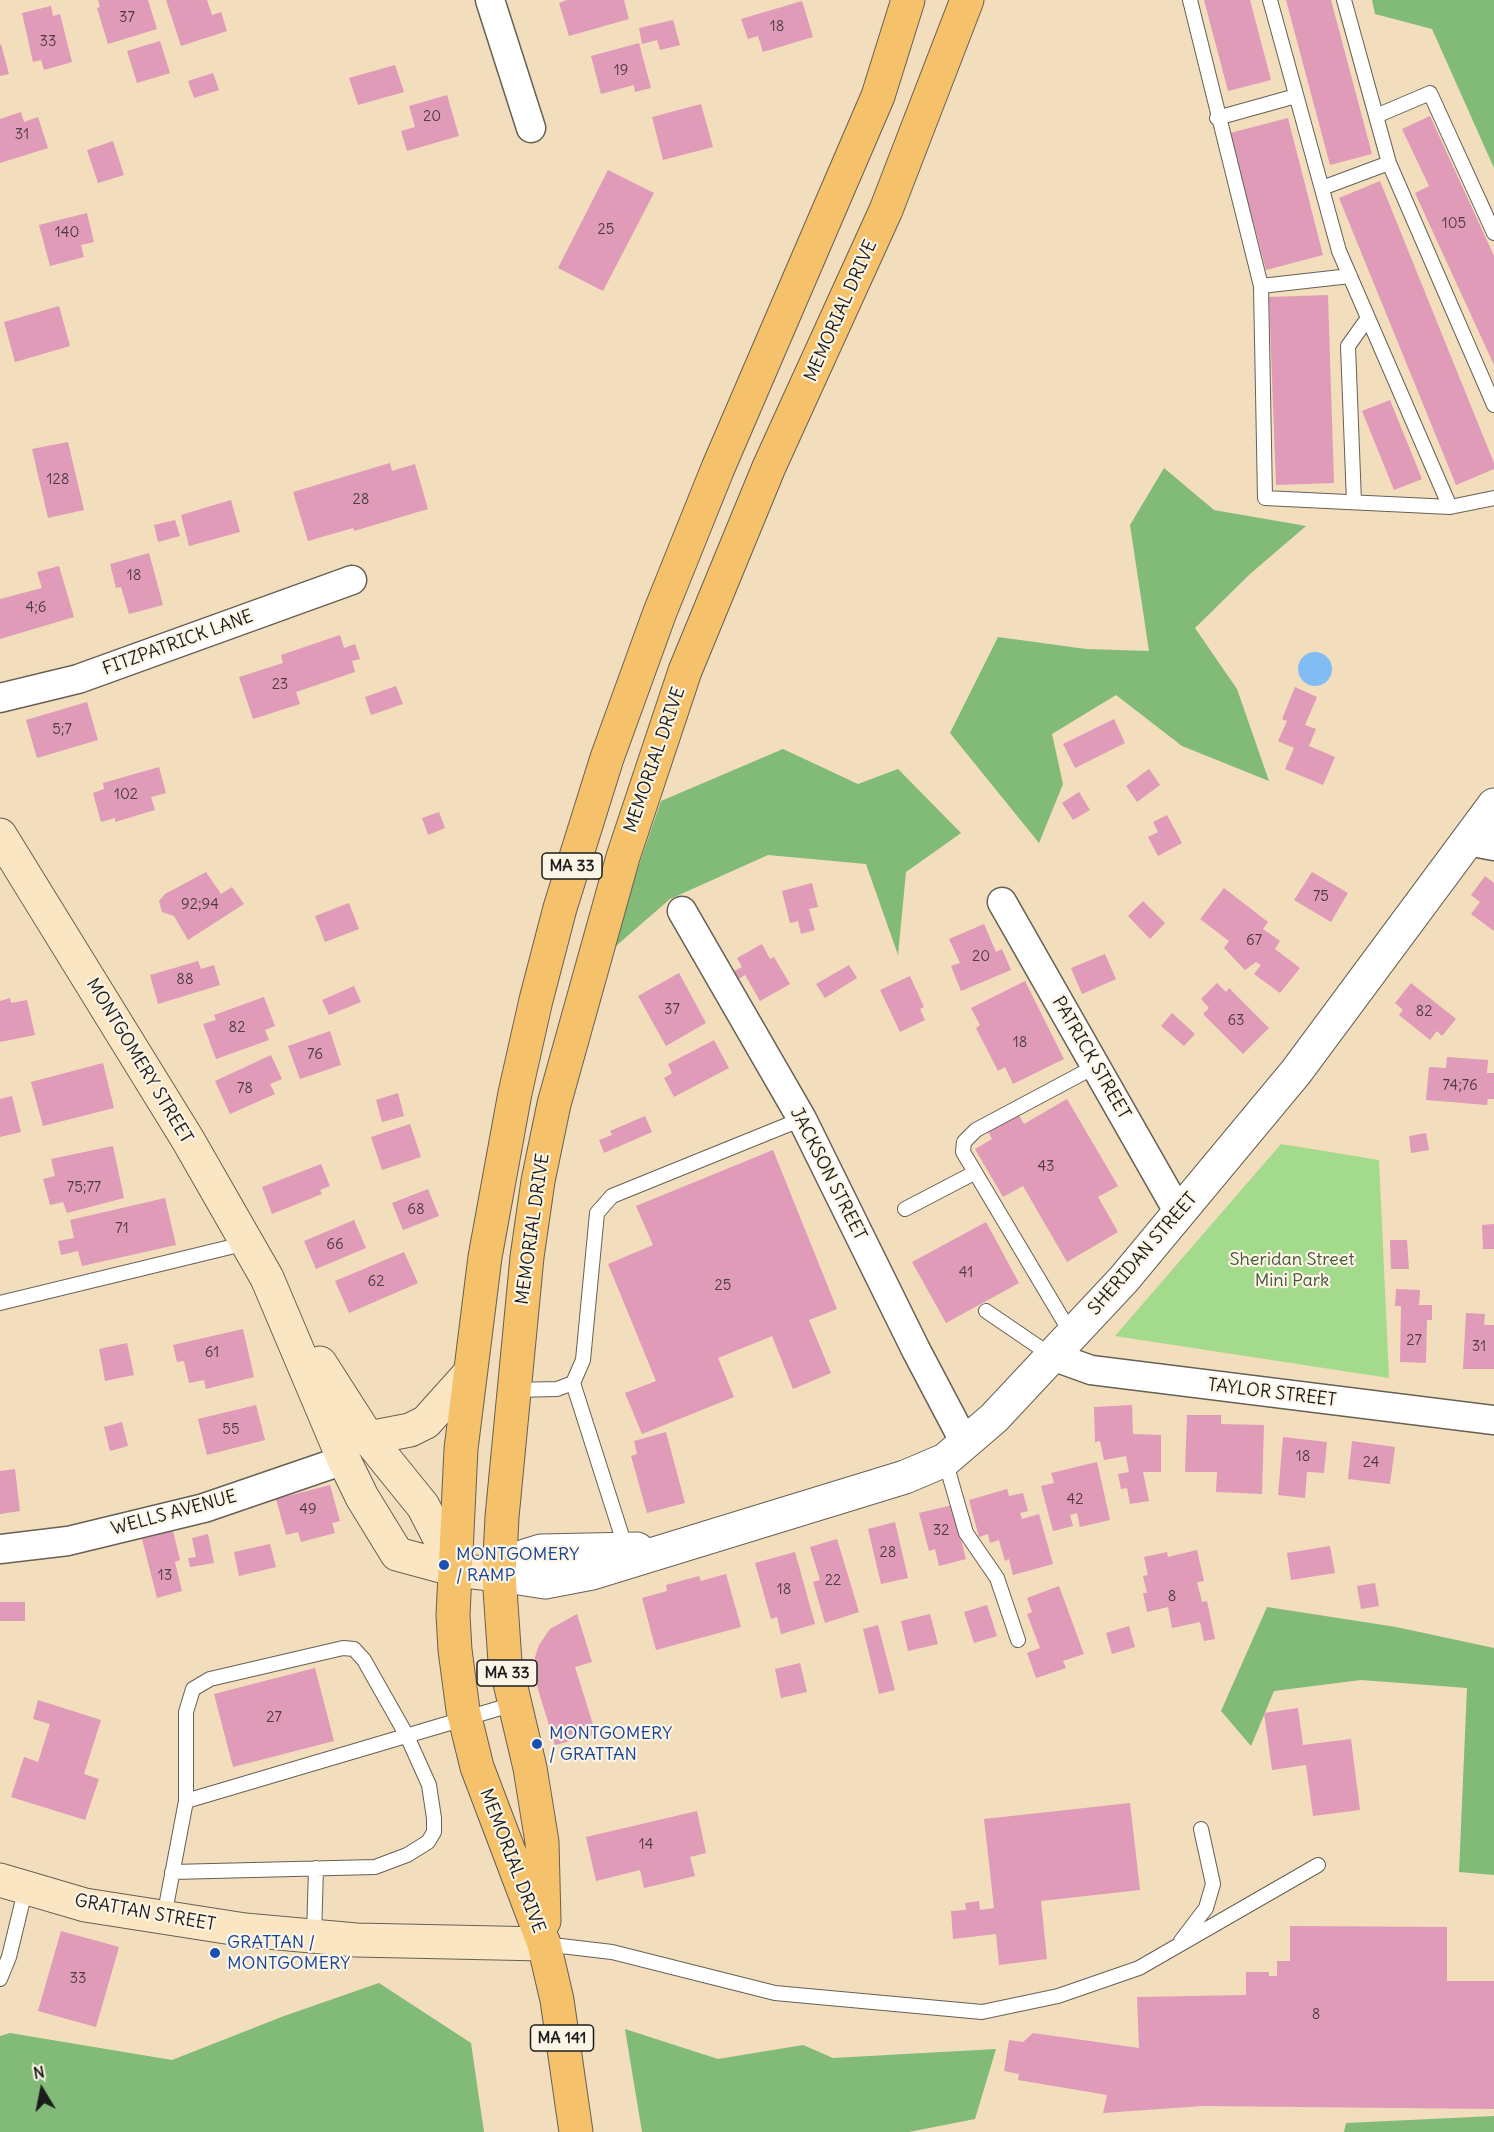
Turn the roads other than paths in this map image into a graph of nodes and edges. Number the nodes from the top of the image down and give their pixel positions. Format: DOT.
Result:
graph roads {
  1 [pos="490,0"];
  2 [pos="908,0"];
  3 [pos="967,0"];
  4 [pos="1190,0"];
  5 [pos="1270,0"];
  6 [pos="1344,0"];
  7 [pos="1296,96"];
  8 [pos="1376,116"];
  9 [pos="1217,118"];
  10 [pos="531,128"];
  11 [pos="1389,163"];
  12 [pos="1322,188"];
  13 [pos="1494,232"];
  14 [pos="1350,276"];
  15 [pos="1261,286"];
  16 [pos="1368,318"];
  17 [pos="1494,405"];
  18 [pos="1494,498"];
  19 [pos="1354,502"];
  20 [pos="1449,507"];
  21 [pos="352,579"];
  22 [pos="0,698"];
  23 [pos="1494,805"];
  24 [pos="1481,843"];
  25 [pos="2,844"];
  26 [pos="1002,902"];
  27 [pos="682,911"];
  28 [pos="1096,1066"];
  29 [pos="802,1119"];
  30 [pos="974,1173"];
  31 [pos="904,1209"];
  32 [pos="1179,1213"];
  33 [pos="247,1243"];
  34 [pos="273,1291"];
  35 [pos="0,1303"];
  36 [pos="986,1311"];
  37 [pos="1062,1346"];
  38 [pos="470,1372"];
  39 [pos="573,1383"];
  40 [pos="514,1390"];
  41 [pos="1494,1420"];
  42 [pos="368,1438"];
  43 [pos="955,1452"];
  44 [pos="344,1460"];
  45 [pos="0,1549"];
  46 [pos="627,1555"];
  47 [pos="456,1570"];
  48 [pos="499,1575"];
  49 [pos="1018,1640"];
  50 [pos="514,1704"];
  51 [pos="465,1719"];
  52 [pos="407,1737"];
  53 [pos="186,1801"];
  54 [pos="537,1811"];
  55 [pos="495,1821"];
  56 [pos="1201,1829"];
  57 [pos="1317,1865"];
  58 [pos="316,1868"];
  59 [pos="172,1872"];
  60 [pos="13,1883"];
  61 [pos="163,1919"];
  62 [pos="314,1936"];
  63 [pos="544,1944"];
  64 [pos="1178,1945"];
  65 [pos="0,1979"];
  66 [pos="576,2132"];
  1 -- 10 [label="street"];
  2 -- 38 [label="main road, MEMORIAL DRIVE / MA 33"];
  3 -- 40 [label="main road, MEMORIAL DRIVE / MA 33"];
  4 -- 9 [label="lane"];
  5 -- 7 [label="lane"];
  6 -- 8 [label="lane"];
  7 -- 9 [label="lane"];
  7 -- 12 [label="lane"];
  8 -- 11 [label="lane"];
  8 -- 13 [label="lane"];
  9 -- 15 [label="lane"];
  11 -- 12 [label="lane"];
  11 -- 17 [label="lane"];
  12 -- 14 [label="lane"];
  14 -- 15 [label="lane"];
  14 -- 16 [label="lane"];
  15 -- 19 [label="lane"];
  16 -- 19 [label="lane"];
  16 -- 20 [label="lane"];
  18 -- 20 [label="lane"];
  19 -- 20 [label="lane"];
  21 -- 22 [label="street, FITZPATRICK LANE"];
  23 -- 24 [label="street, SHERIDAN STREET"];
  24 -- 32 [label="street, SHERIDAN STREET"];
  25 -- 33 [label="main road, MONTGOMERY STREET"];
  26 -- 28 [label="street, PATRICK STREET"];
  27 -- 29 [label="street, JACKSON STREET"];
  28 -- 30 [label="lane"];
  28 -- 32 [label="street, PATRICK STREET"];
  29 -- 39 [label="lane"];
  29 -- 43 [label="street, JACKSON STREET"];
  30 -- 31 [label="lane"];
  30 -- 37 [label="lane"];
  32 -- 37 [label="street, SHERIDAN STREET"];
  33 -- 34 [label="main road, MONTGOMERY STREET"];
  33 -- 35 [label="lane"];
  34 -- 42 [label="main road, MONTGOMERY STREET"];
  34 -- 44 [label="main road, MONTGOMERY STREET"];
  36 -- 37 [label="lane"];
  37 -- 41 [label="street, TAYLOR STREET"];
  37 -- 43 [label="street, SHERIDAN STREET"];
  38 -- 42 [label="main road"];
  38 -- 47 [label="main road, MEMORIAL DRIVE / MA 33"];
  39 -- 40 [label="lane"];
  39 -- 46 [label="lane"];
  40 -- 48 [label="main road, MEMORIAL DRIVE / MA 33"];
  42 -- 47 [label="main road, MONTGOMERY STREET"];
  43 -- 46 [label="street, SHERIDAN STREET"];
  43 -- 49 [label="lane"];
  44 -- 45 [label="street, WELLS AVENUE"];
  44 -- 47 [label="main road, MONTGOMERY STREET"];
  46 -- 48 [label="street, SHERIDAN STREET"];
  47 -- 48 [label="main road"];
  47 -- 51 [label="main road, MEMORIAL DRIVE / MA 33"];
  48 -- 50 [label="main road, MEMORIAL DRIVE / MA 33"];
  50 -- 51 [label="lane"];
  50 -- 54 [label="main road, MEMORIAL DRIVE / MA 33"];
  51 -- 52 [label="lane"];
  51 -- 55 [label="main road, MEMORIAL DRIVE / MA 33"];
  52 -- 53 [label="lane"];
  52 -- 53 [label="lane"];
  52 -- 58 [label="lane"];
  53 -- 59 [label="lane"];
  54 -- 55 [label="main road"];
  54 -- 63 [label="main road, MEMORIAL DRIVE / MA 33"];
  55 -- 63 [label="main road, MEMORIAL DRIVE / MA 33"];
  56 -- 64 [label="lane"];
  57 -- 64 [label="lane"];
  58 -- 59 [label="lane"];
  58 -- 62 [label="lane"];
  59 -- 61 [label="lane"];
  60 -- 61 [label="main road, GRATTAN STREET"];
  60 -- 65 [label="lane"];
  61 -- 62 [label="main road, GRATTAN STREET"];
  62 -- 63 [label="main road, GRATTAN STREET"];
  63 -- 64 [label="lane"];
  63 -- 66 [label="main road, MA 141"];
}
